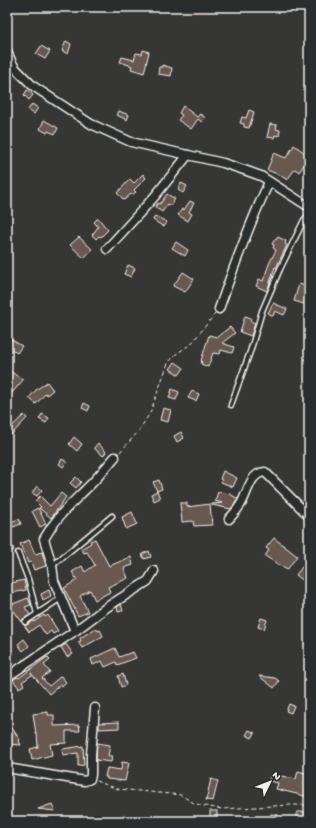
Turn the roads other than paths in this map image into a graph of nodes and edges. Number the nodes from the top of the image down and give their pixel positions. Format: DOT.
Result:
graph roads {
  1 [pos="7,51"];
  2 [pos="7,63"];
  3 [pos="16,69"];
  4 [pos="188,156"];
  5 [pos="269,182"];
  6 [pos="309,207"];
  7 [pos="309,214"];
  8 [pos="107,249"];
  9 [pos="219,309"];
  10 [pos="231,405"];
  11 [pos="115,457"];
  12 [pos="112,516"];
  13 [pos="309,516"];
  14 [pos="229,519"];
  15 [pos="18,553"];
  16 [pos="52,565"];
  17 [pos="154,570"];
  18 [pos="61,598"];
  19 [pos="37,614"];
  20 [pos="25,622"];
  21 [pos="75,631"];
  22 [pos="7,677"];
  23 [pos="95,708"];
  24 [pos="7,768"];
  1 -- 3 [label="street"];
  2 -- 3 [label="lane"];
  3 -- 4 [label="street"];
  4 -- 5 [label="street"];
  4 -- 8 [label="street"];
  5 -- 6 [label="street"];
  5 -- 9 [label="street"];
  7 -- 10 [label="lane"];
  11 -- 16 [label="street"];
  12 -- 16 [label="lane"];
  13 -- 14 [label="street"];
  15 -- 19 [label="lane"];
  16 -- 18 [label="street"];
  17 -- 21 [label="street"];
  18 -- 19 [label="lane"];
  18 -- 21 [label="street"];
  19 -- 20 [label="lane"];
  21 -- 22 [label="street"];
  23 -- 24 [label="street"];
}
